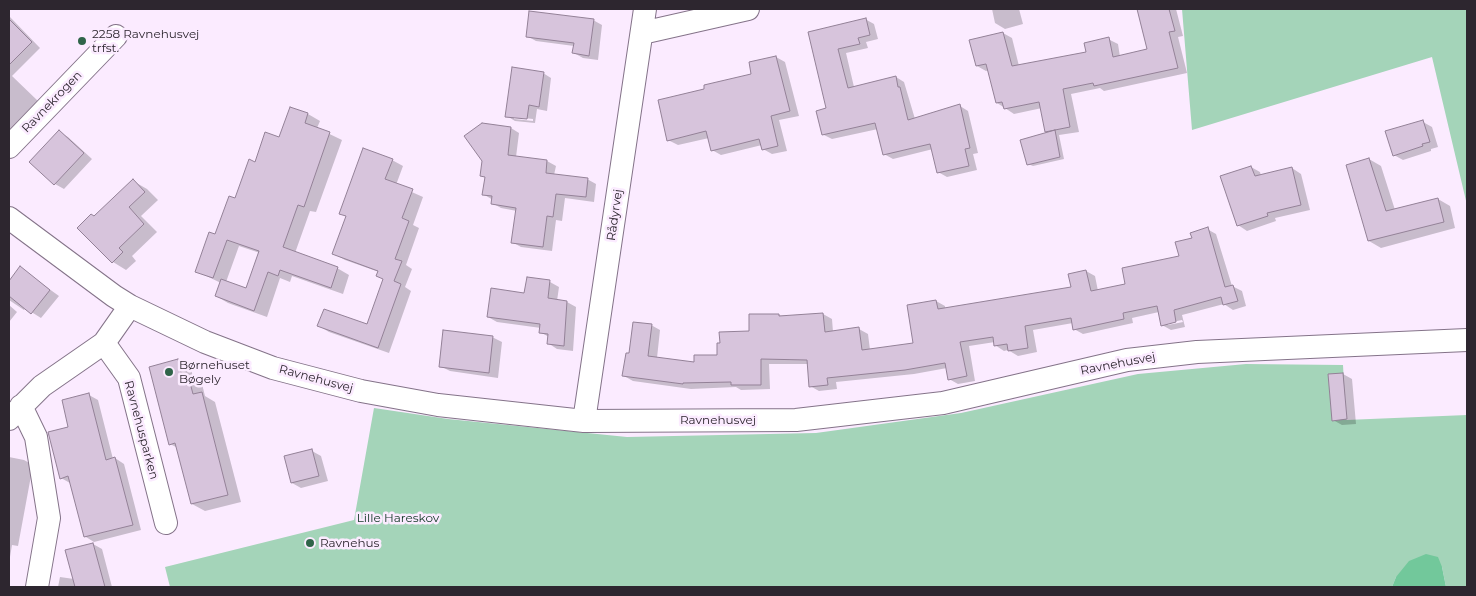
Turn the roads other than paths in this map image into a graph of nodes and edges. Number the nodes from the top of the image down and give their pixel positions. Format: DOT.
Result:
graph roads {
  1 [pos="645,9"];
  2 [pos="748,9"];
  3 [pos="642,33"];
  4 [pos="116,36"];
  5 [pos="9,147"];
  6 [pos="9,218"];
  7 [pos="130,306"];
  8 [pos="1467,340"];
  9 [pos="104,343"];
  10 [pos="15,412"];
  11 [pos="584,421"];
  12 [pos="166,523"];
  13 [pos="37,587"];
  1 -- 3 [label="street, Rådyrvej"];
  2 -- 3 [label="street"];
  3 -- 11 [label="street, Rådyrvej"];
  4 -- 5 [label="street, Ravnekrogen"];
  6 -- 7 [label="street, Ravnehusvej"];
  7 -- 9 [label="street"];
  7 -- 11 [label="street, Ravnehusvej"];
  8 -- 11 [label="street, Ravnehusvej"];
  9 -- 10 [label="street"];
  9 -- 12 [label="street, Ravnehusparken"];
  10 -- 13 [label="street"];
}
